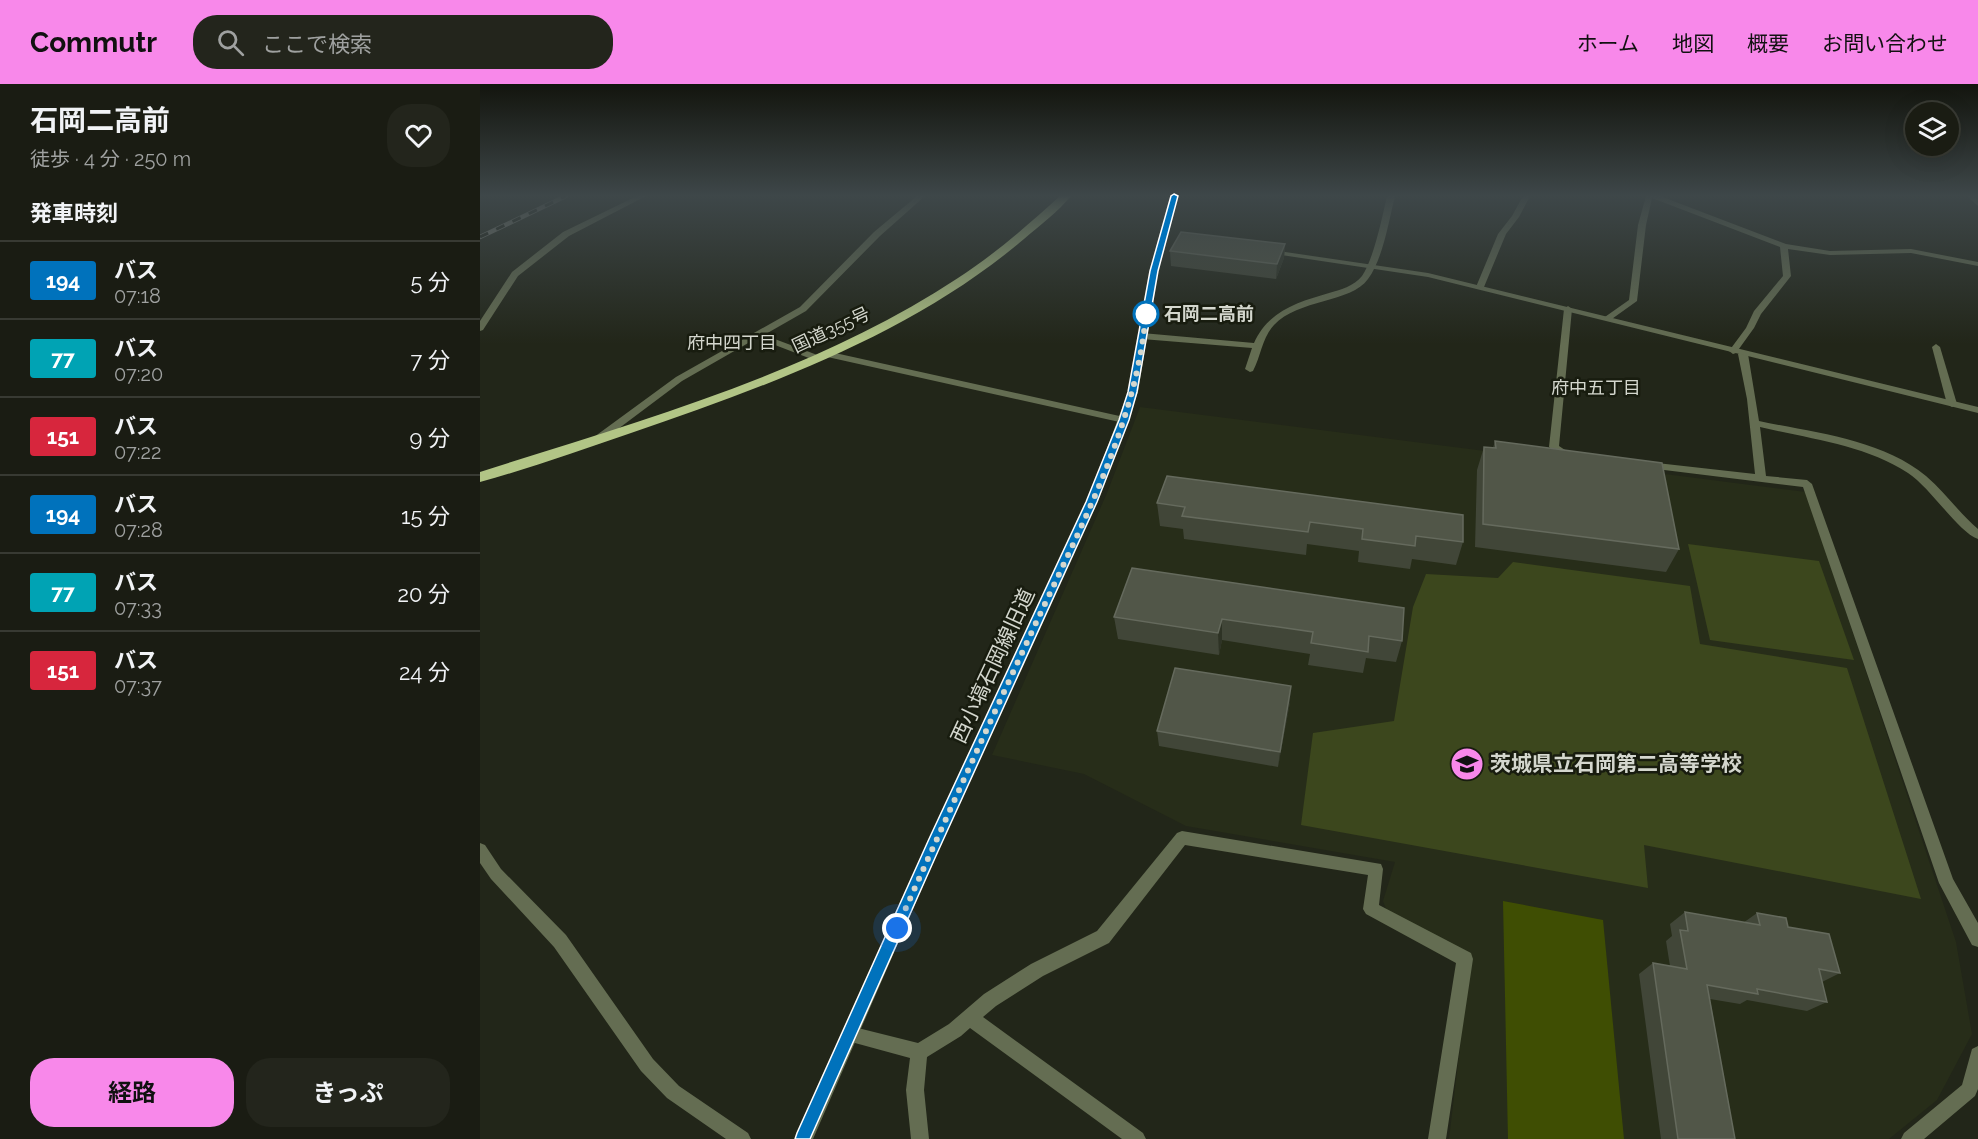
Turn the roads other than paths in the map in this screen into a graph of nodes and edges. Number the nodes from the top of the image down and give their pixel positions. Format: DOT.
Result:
graph roads {
  1 [pos="552,245"];
  2 [pos="866,245"];
  3 [pos="1008,245"];
  4 [pos="1161,245"];
  5 [pos="1376,245"];
  6 [pos="1497,245"];
  7 [pos="1640,245"];
  8 [pos="1784,246"];
  9 [pos="1256,249"];
  10 [pos="1978,264"];
  11 [pos="1370,266"];
  12 [pos="1479,287"];
  13 [pos="1568,309"];
  14 [pos="1605,319"];
  15 [pos="480,328"];
  16 [pos="759,336"];
  17 [pos="1142,336"];
  18 [pos="1256,346"];
  19 [pos="1936,347"];
  20 [pos="1733,351"];
  21 [pos="1743,354"];
  22 [pos="822,356"];
  23 [pos="1250,369"];
  24 [pos="1952,404"];
  25 [pos="1978,410"];
  26 [pos="1124,420"];
  27 [pos="1754,423"];
  28 [pos="598,440"];
  29 [pos="1588,458"];
  30 [pos="1634,463"];
  31 [pos="480,477"];
  32 [pos="1761,477"];
  33 [pos="1978,536"];
  34 [pos="480,850"];
  35 [pos="1978,939"];
  36 [pos="971,1018"];
  37 [pos="850,1034"];
  38 [pos="919,1052"];
  39 [pos="1978,1055"];
  40 [pos="742,1139"];
  41 [pos="804,1139"];
  42 [pos="920,1139"];
  43 [pos="1137,1139"];
  44 [pos="1437,1139"];
  45 [pos="1910,1139"];
  1 -- 15 [label="street"];
  2 -- 16 [label="street"];
  3 -- 22 [label="highway, 国道355号"];
  4 -- 17 [label="street, 西小塙石岡線旧道"];
  5 -- 11 [label="street"];
  6 -- 12 [label="street"];
  7 -- 14 [label="street"];
  8 -- 10 [label="street"];
  8 -- 20 [label="street"];
  9 -- 11 [label="street"];
  11 -- 12 [label="street"];
  11 -- 18 [label="street"];
  12 -- 13 [label="street"];
  13 -- 14 [label="street"];
  13 -- 29 [label="street"];
  14 -- 20 [label="street"];
  16 -- 22 [label="street"];
  16 -- 28 [label="street"];
  17 -- 18 [label="street"];
  17 -- 26 [label="street, 西小塙石岡線旧道"];
  18 -- 23 [label="street"];
  19 -- 24 [label="street"];
  20 -- 21 [label="street"];
  21 -- 24 [label="street"];
  21 -- 27 [label="street"];
  22 -- 26 [label="street"];
  22 -- 28 [label="highway, 国道355号"];
  24 -- 25 [label="street"];
  26 -- 37 [label="street, 西小塙石岡線旧道"];
  27 -- 32 [label="street"];
  27 -- 33 [label="street"];
  28 -- 31 [label="highway, 国道355号"];
  30 -- 32 [label="street"];
  32 -- 35 [label="street"];
  34 -- 40 [label="street"];
  36 -- 38 [label="street"];
  36 -- 43 [label="street"];
  36 -- 44 [label="street"];
  37 -- 38 [label="street"];
  37 -- 41 [label="street, 西小塙石岡線旧道"];
  38 -- 42 [label="street"];
  39 -- 45 [label="street"];
}
